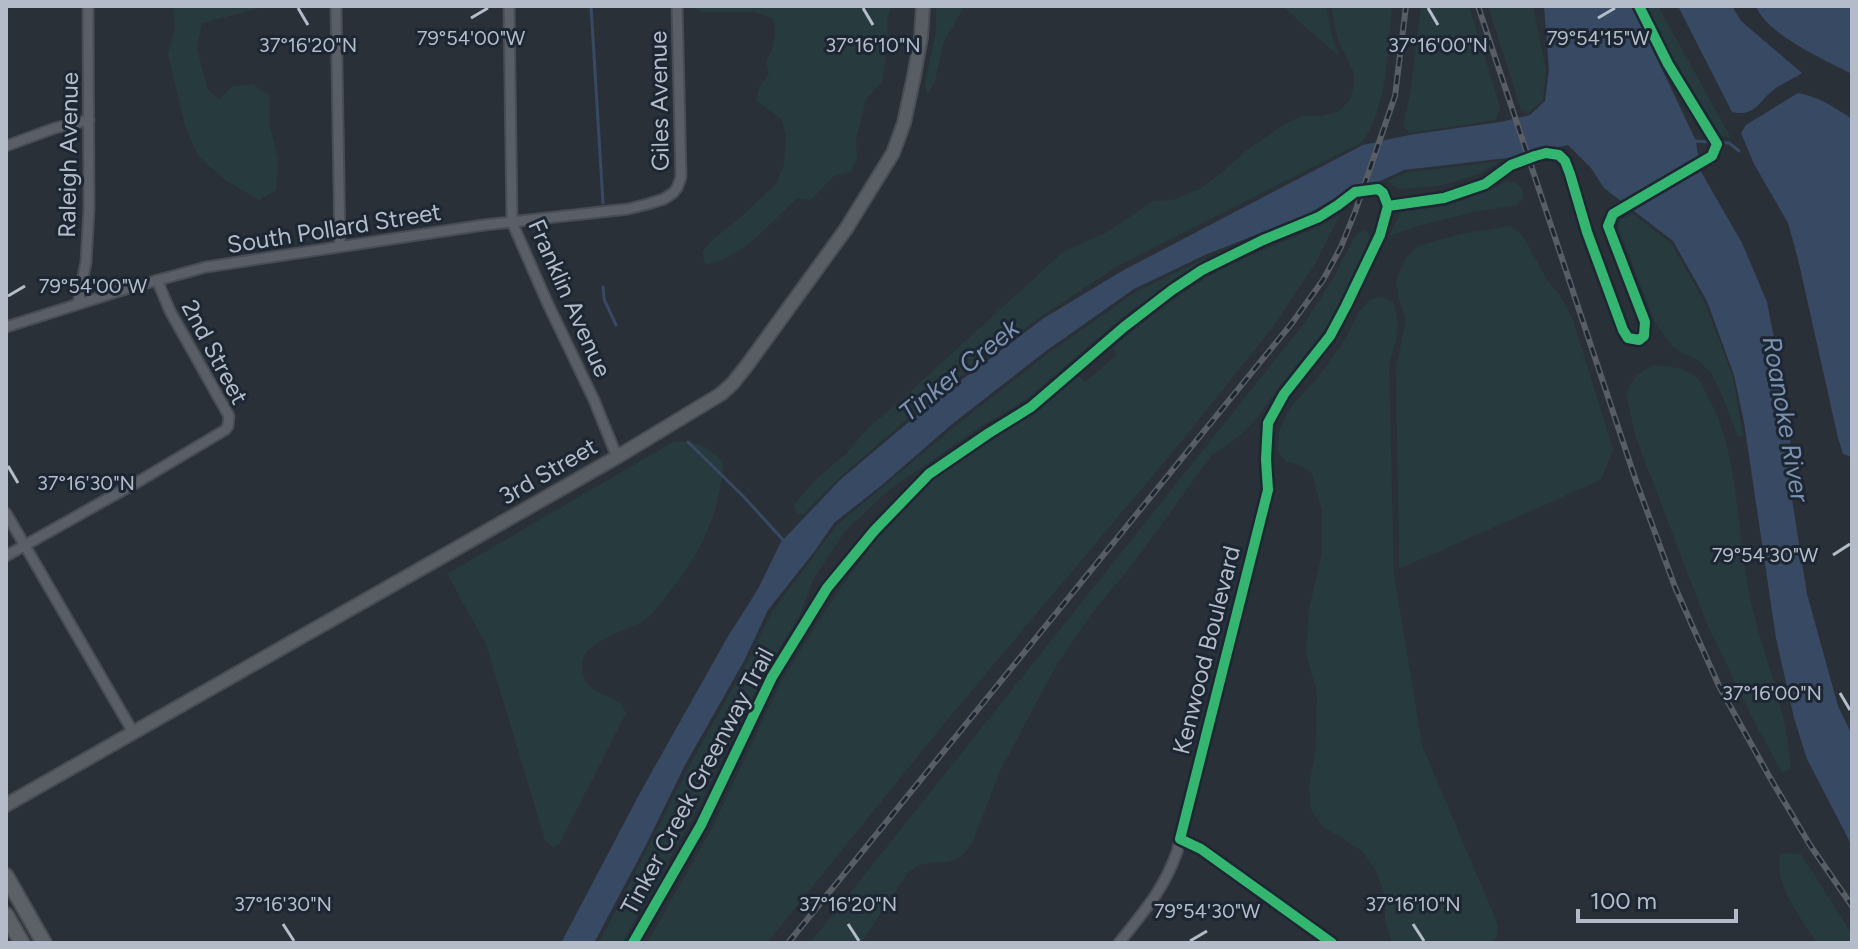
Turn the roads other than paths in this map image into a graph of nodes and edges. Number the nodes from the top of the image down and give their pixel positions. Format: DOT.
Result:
graph roads {
  1 [pos="88,6"];
  2 [pos="336,6"];
  3 [pos="509,6"];
  4 [pos="677,6"];
  5 [pos="923,6"];
  6 [pos="89,120"];
  7 [pos="6,146"];
  8 [pos="673,193"];
  9 [pos="512,222"];
  10 [pos="340,246"];
  11 [pos="157,280"];
  12 [pos="78,304"];
  13 [pos="6,327"];
  14 [pos="617,457"];
  15 [pos="1267,470"];
  16 [pos="6,513"];
  17 [pos="25,545"];
  18 [pos="6,556"];
  19 [pos="133,732"];
  20 [pos="6,805"];
  21 [pos="1180,839"];
  22 [pos="6,876"];
  23 [pos="6,915"];
  24 [pos="22,943"];
  25 [pos="44,943"];
  26 [pos="1119,943"];
  27 [pos="1332,943"];
  1 -- 6 [label="street, Raleigh Avenue"];
  2 -- 10 [label="street"];
  3 -- 9 [label="street, Franklin Avenue"];
  4 -- 8 [label="street, Giles Avenue"];
  5 -- 14 [label="street, 3rd Street"];
  6 -- 7 [label="street"];
  6 -- 12 [label="street, Raleigh Avenue"];
  8 -- 9 [label="street, South Pollard Street"];
  9 -- 10 [label="street, South Pollard Street"];
  9 -- 14 [label="street, Franklin Avenue"];
  10 -- 11 [label="street, South Pollard Street"];
  11 -- 12 [label="street, South Pollard Street"];
  11 -- 17 [label="street, 2nd Street"];
  12 -- 13 [label="street, South Pollard Street"];
  14 -- 19 [label="street, 3rd Street"];
  15 -- 21 [label="street, Kenwood Boulevard"];
  16 -- 17 [label="street"];
  17 -- 18 [label="street, 2nd Street"];
  17 -- 19 [label="street"];
  19 -- 20 [label="street, 3rd Street"];
  21 -- 26 [label="street, Kenwood Boulevard"];
  21 -- 27 [label="street"];
  22 -- 25 [label="main road"];
  23 -- 24 [label="main road"];
}
